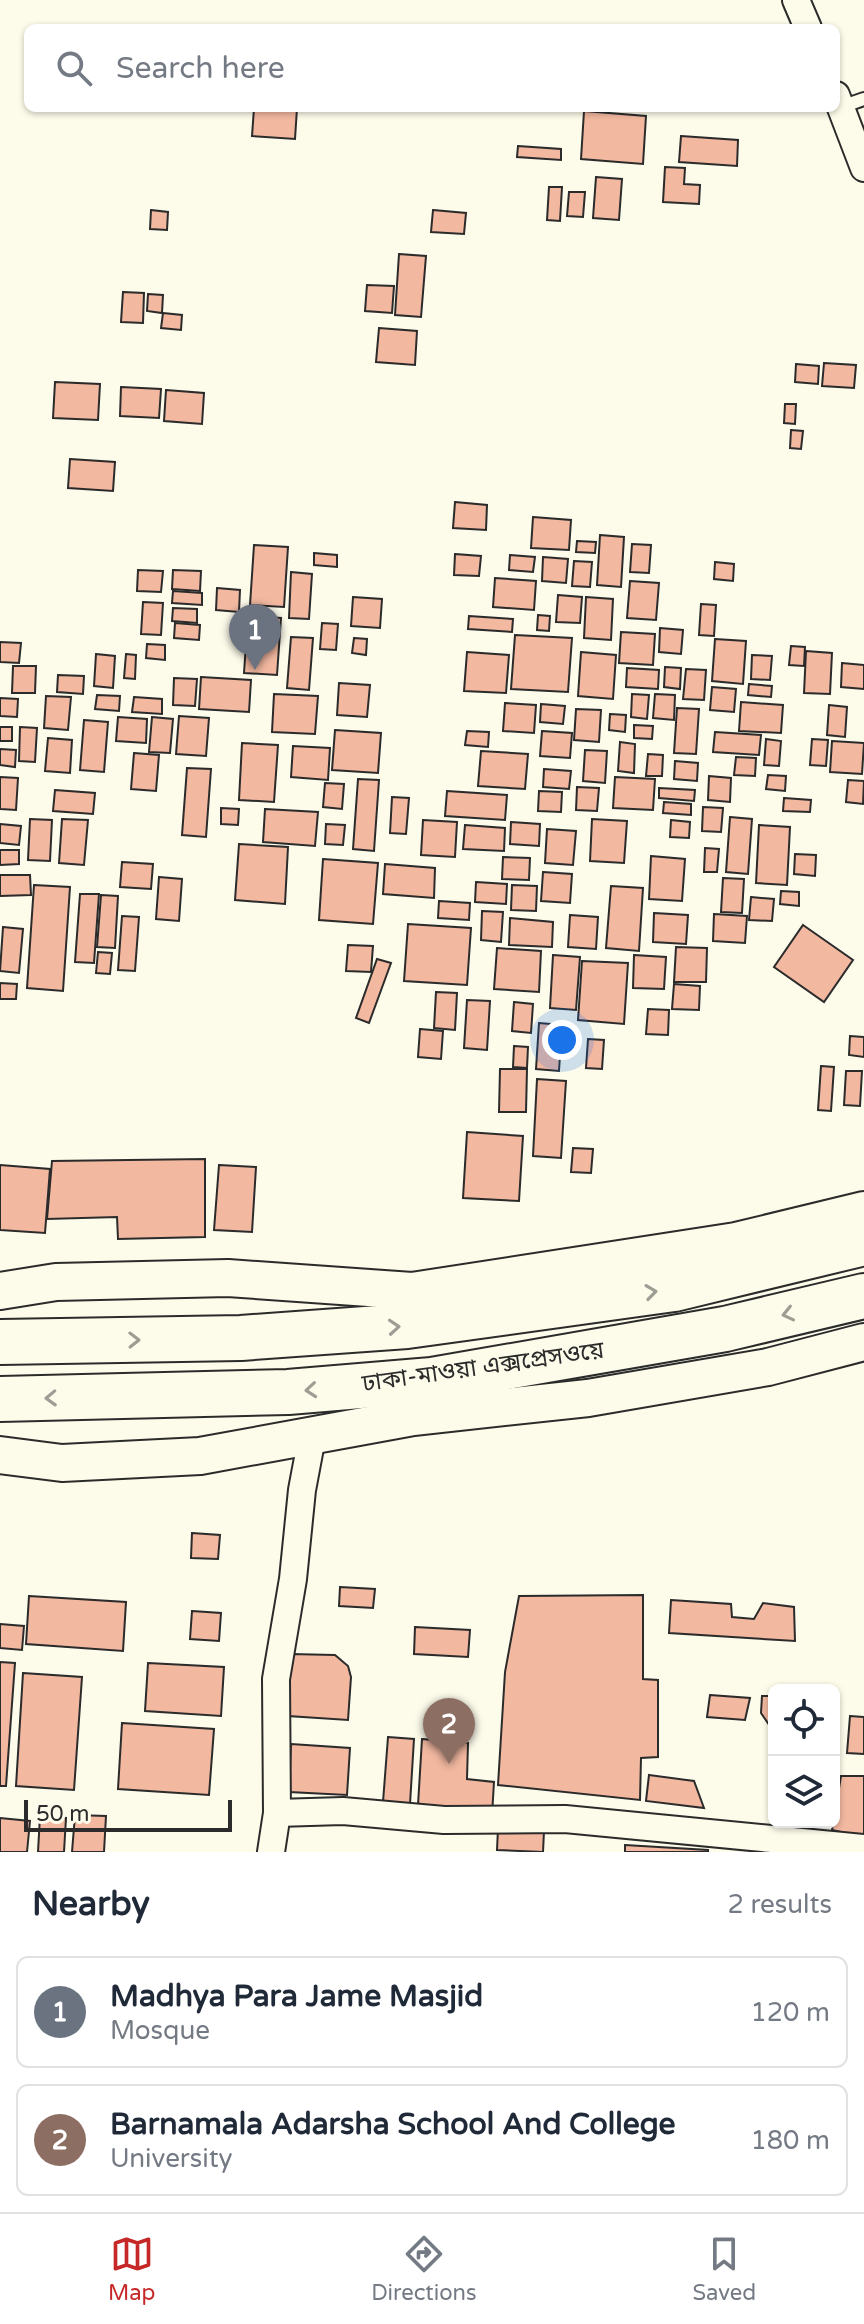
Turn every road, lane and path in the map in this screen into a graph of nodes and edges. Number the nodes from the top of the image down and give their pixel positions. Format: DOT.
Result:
graph roads {
  1 [pos="796,0"];
  2 [pos="806,24"];
  3 [pos="847,100"];
  4 [pos="864,168"];
  5 [pos="864,1210"];
  6 [pos="864,1243"];
  7 [pos="0,1291"];
  8 [pos="864,1296"];
  9 [pos="0,1342"];
  10 [pos="864,1342"];
  11 [pos="0,1399"];
  12 [pos="312,1437"];
  13 [pos="0,1455"];
  14 [pos="277,1813"];
  15 [pos="864,1848"];
  16 [pos="271,1852"];
  1 -- 2 [label="street"];
  3 -- 4 [label="street"];
  5 -- 7 [label="main road"];
  9 -- 6 [label="highway, one-way"];
  8 -- 11 [label="highway, ঢাকা-মাওয়া এক্সপ্রেসওয়ে, one-way"];
  10 -- 12 [label="main road"];
  12 -- 13 [label="main road"];
  12 -- 14 [label="street"];
  14 -- 15 [label="street"];
  14 -- 16 [label="street"];
}
